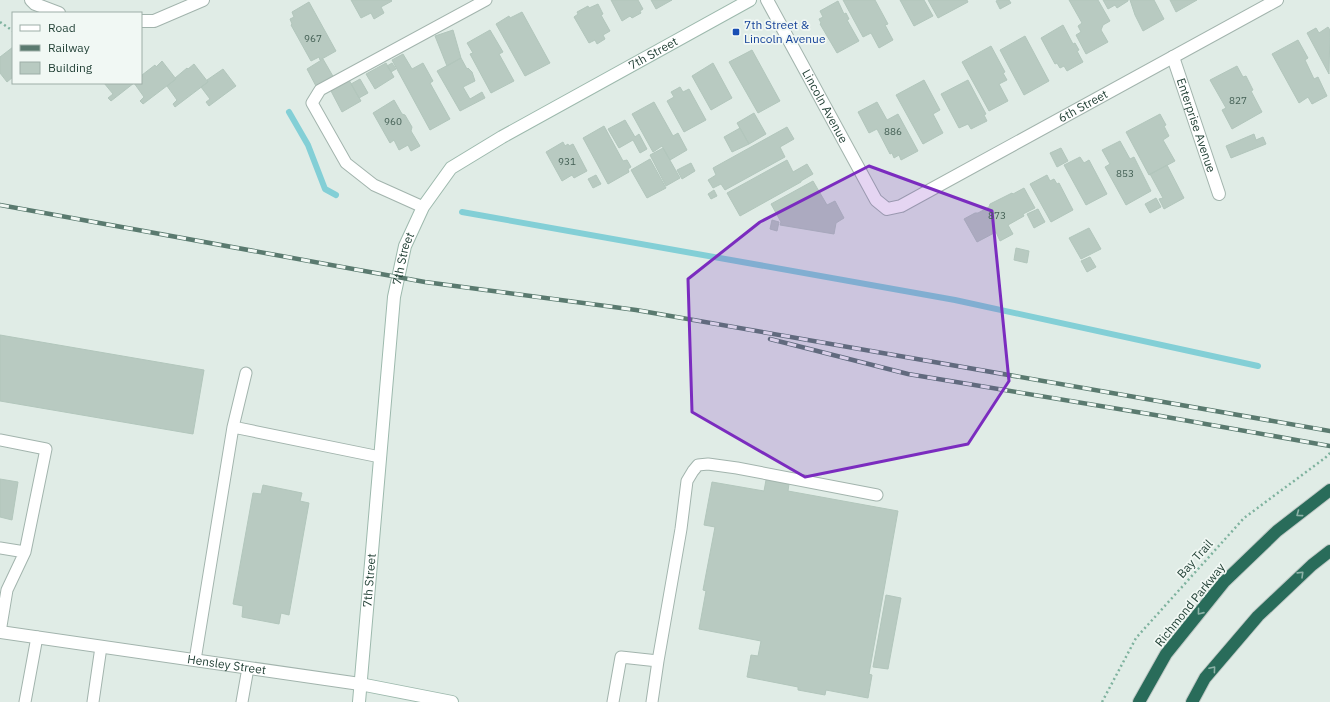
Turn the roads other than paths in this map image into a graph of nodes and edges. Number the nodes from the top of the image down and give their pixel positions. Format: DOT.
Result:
graph roads {
  1 [pos="31,0"];
  2 [pos="203,0"];
  3 [pos="486,0"];
  4 [pos="750,0"];
  5 [pos="767,0"];
  6 [pos="1277,0"];
  7 [pos="56,12"];
  8 [pos="142,21"];
  9 [pos="1173,57"];
  10 [pos="1219,194"];
  11 [pos="423,207"];
  12 [pos="887,209"];
  13 [pos="246,373"];
  14 [pos="233,428"];
  15 [pos="0,440"];
  16 [pos="380,457"];
  17 [pos="1330,490"];
  18 [pos="877,495"];
  19 [pos="0,548"];
  20 [pos="1330,551"];
  21 [pos="25,552"];
  22 [pos="0,632"];
  23 [pos="37,637"];
  24 [pos="101,647"];
  25 [pos="195,660"];
  26 [pos="658,661"];
  27 [pos="248,668"];
  28 [pos="360,684"];
  29 [pos="25,702"];
  30 [pos="93,702"];
  31 [pos="242,702"];
  32 [pos="359,702"];
  33 [pos="452,702"];
  34 [pos="613,702"];
  35 [pos="652,702"];
  36 [pos="1139,702"];
  37 [pos="1192,702"];
  1 -- 7 [label="street"];
  2 -- 8 [label="street"];
  3 -- 11 [label="lane"];
  4 -- 11 [label="street, 7th Street"];
  5 -- 12 [label="street, Lincoln Avenue"];
  6 -- 9 [label="street, 6th Street"];
  9 -- 10 [label="street, Enterprise Avenue"];
  9 -- 12 [label="street, 6th Street"];
  11 -- 16 [label="street, 7th Street"];
  13 -- 14 [label="lane"];
  14 -- 16 [label="lane"];
  14 -- 25 [label="lane"];
  15 -- 21 [label="lane"];
  16 -- 28 [label="street, 7th Street"];
  17 -- 36 [label="highway, Richmond Parkway, one-way"];
  18 -- 26 [label="lane"];
  19 -- 21 [label="lane"];
  37 -- 20 [label="highway, one-way"];
  21 -- 22 [label="lane"];
  22 -- 23 [label="street, Hensley Street"];
  23 -- 24 [label="street, Hensley Street"];
  23 -- 29 [label="lane"];
  24 -- 25 [label="street, Hensley Street"];
  24 -- 30 [label="lane"];
  25 -- 27 [label="street, Hensley Street"];
  26 -- 34 [label="lane"];
  26 -- 35 [label="lane"];
  27 -- 28 [label="street, Hensley Street"];
  27 -- 31 [label="lane"];
  28 -- 32 [label="street, 7th Street"];
  28 -- 33 [label="street, Hensley Street"];
}
